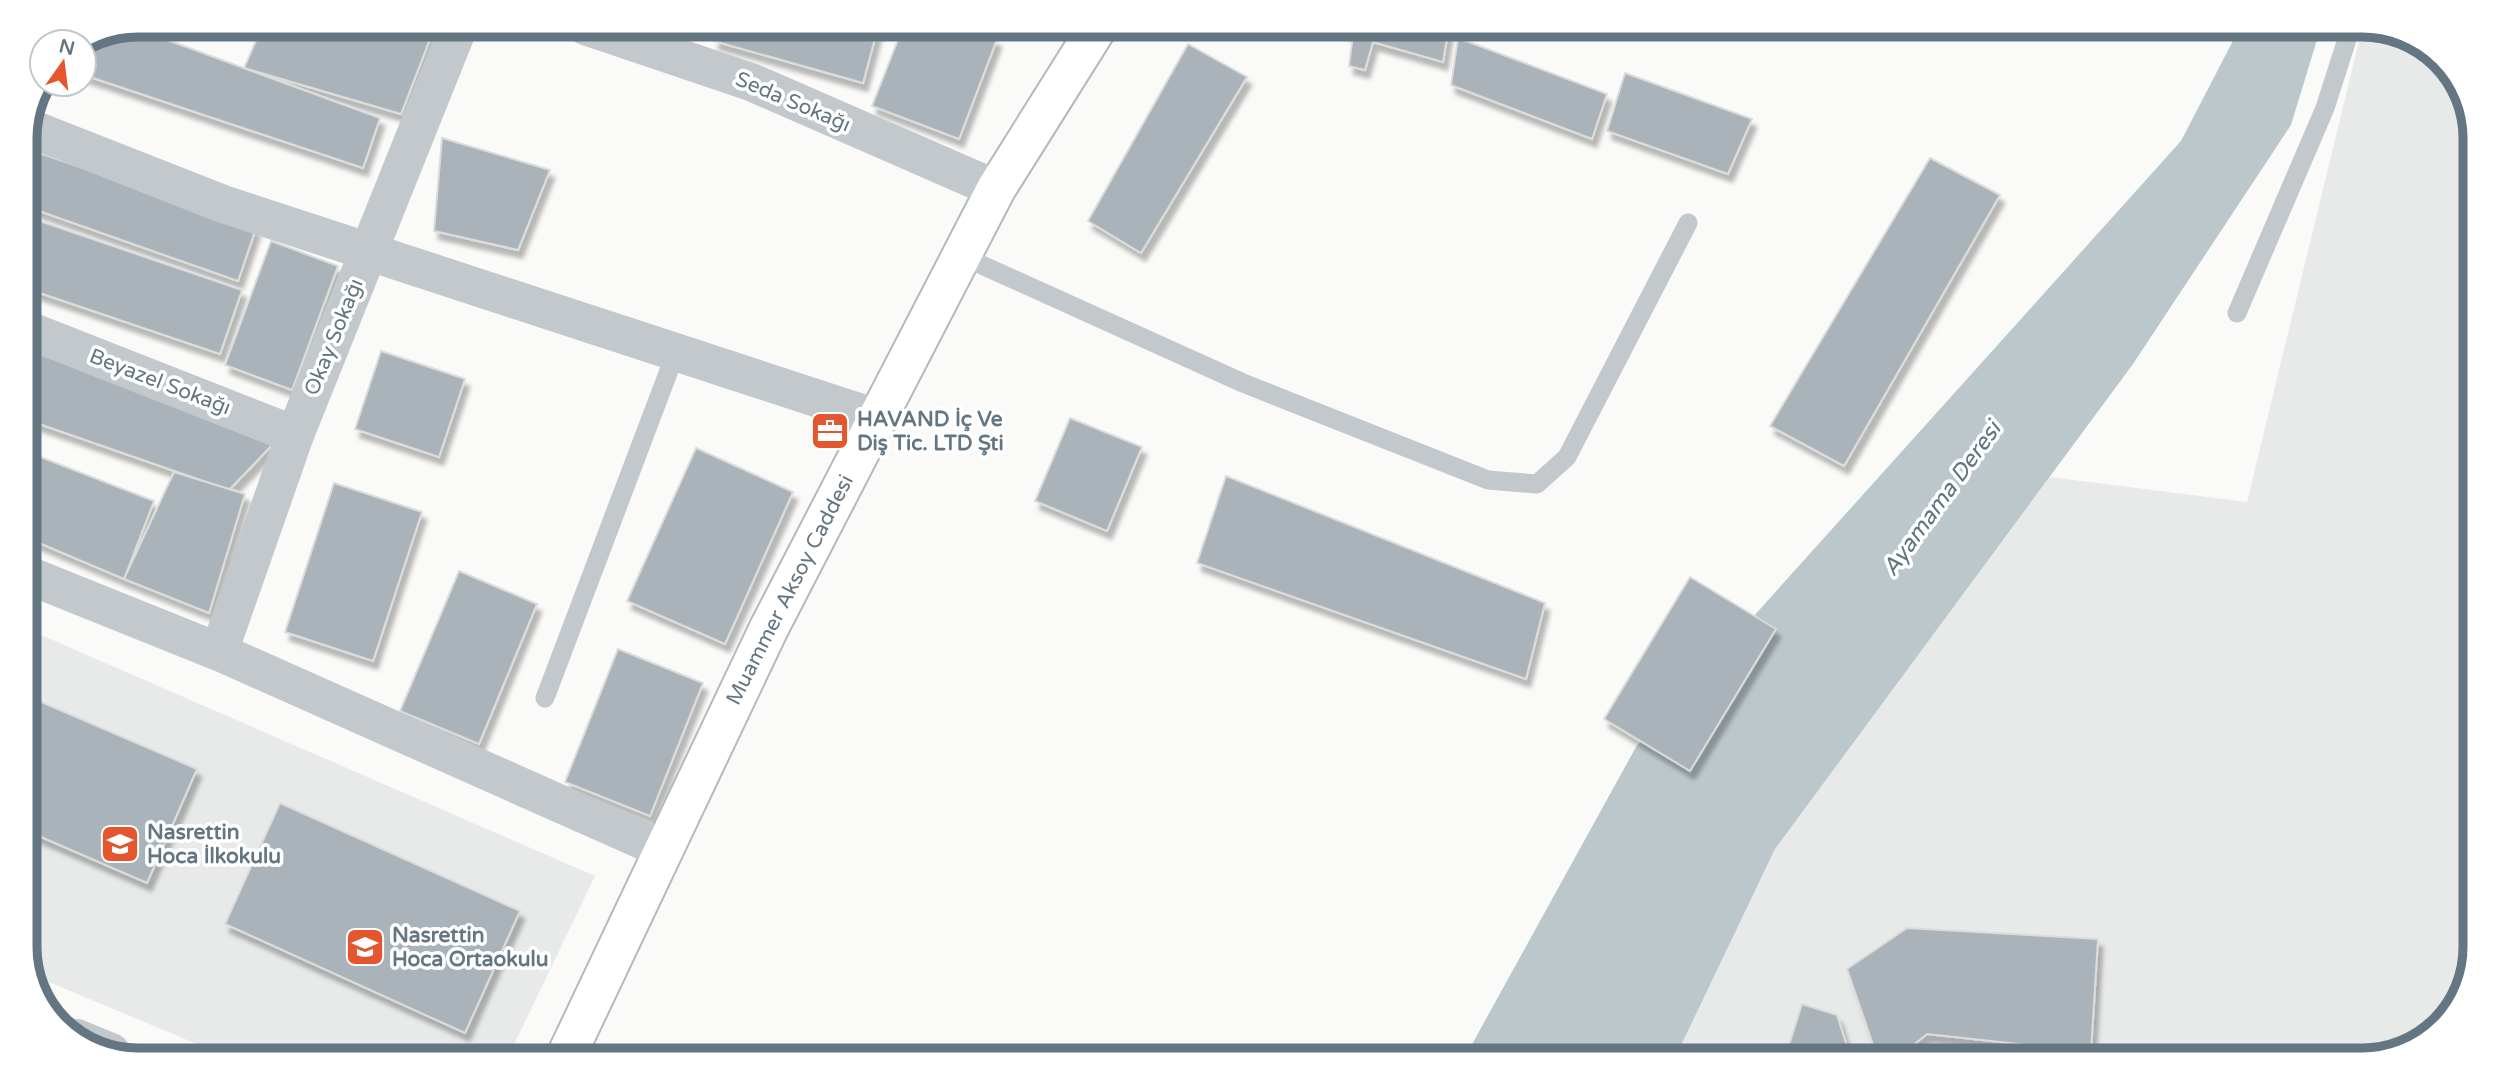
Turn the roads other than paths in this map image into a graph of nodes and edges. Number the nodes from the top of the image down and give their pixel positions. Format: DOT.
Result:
graph roads {
  1 [pos="455,37"];
  2 [pos="618,37"];
  3 [pos="1091,37"];
  4 [pos="2348,37"];
  5 [pos="37,131"];
  6 [pos="996,189"];
  7 [pos="1688,223"];
  8 [pos="369,251"];
  9 [pos="962,256"];
  10 [pos="2237,313"];
  11 [pos="37,334"];
  12 [pos="676,352"];
  13 [pos="877,418"];
  14 [pos="295,435"];
  15 [pos="37,579"];
  16 [pos="219,652"];
  17 [pos="545,698"];
  18 [pos="664,850"];
  19 [pos="570,1048"];
  1 -- 8 [label="street, Okay Sokağı"];
  2 -- 6 [label="street, Seda Sokağı"];
  3 -- 6 [label="main road, Muammer Aksoy Caddesi"];
  4 -- 10 [label="lane"];
  5 -- 8 [label="street"];
  6 -- 9 [label="main road, Muammer Aksoy Caddesi"];
  7 -- 9 [label="lane"];
  8 -- 12 [label="street"];
  8 -- 14 [label="street, Okay Sokağı"];
  9 -- 13 [label="main road, Muammer Aksoy Caddesi"];
  11 -- 14 [label="street, Beyazel Sokağı"];
  12 -- 13 [label="street"];
  12 -- 17 [label="lane"];
  13 -- 18 [label="main road, Muammer Aksoy Caddesi"];
  14 -- 16 [label="street, Okay Sokağı"];
  15 -- 16 [label="street"];
  16 -- 18 [label="street"];
  18 -- 19 [label="main road, Muammer Aksoy Caddesi"];
}
